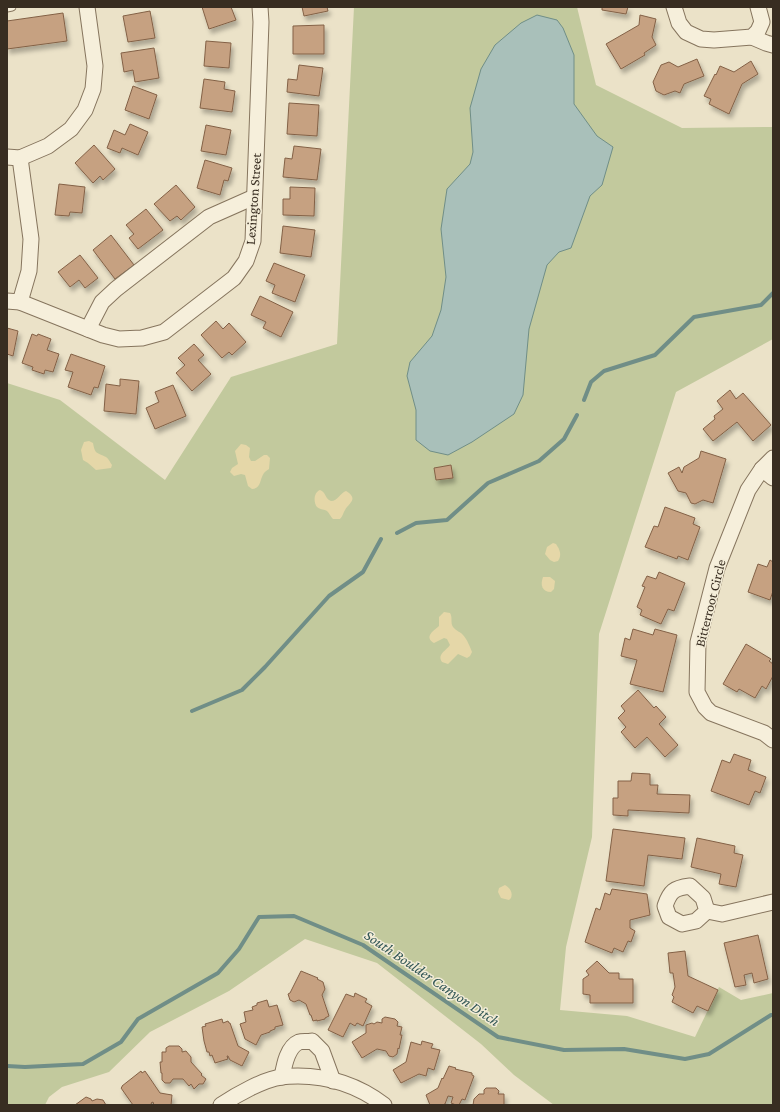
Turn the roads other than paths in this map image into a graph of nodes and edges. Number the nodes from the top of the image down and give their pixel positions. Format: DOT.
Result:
graph roads {
  1 [pos="12,7"];
  2 [pos="87,7"];
  3 [pos="260,7"];
  4 [pos="674,7"];
  5 [pos="758,7"];
  6 [pos="7,8"];
  7 [pos="752,37"];
  8 [pos="773,45"];
  9 [pos="14,157"];
  10 [pos="254,197"];
  11 [pos="14,302"];
  12 [pos="88,329"];
  13 [pos="773,458"];
  14 [pos="768,474"];
  15 [pos="773,740"];
  16 [pos="773,902"];
  17 [pos="707,911"];
  18 [pos="282,1076"];
  19 [pos="333,1080"];
  20 [pos="221,1105"];
  21 [pos="384,1105"];
  1 -- 6 [label="lane"];
  2 -- 9 [label="street"];
  3 -- 10 [label="street, Lexington Street"];
  4 -- 7 [label="street"];
  5 -- 7 [label="street"];
  7 -- 8 [label="street"];
  9 -- 11 [label="street"];
  10 -- 12 [label="street"];
  10 -- 12 [label="street, Lexington Street"];
  11 -- 12 [label="street, Lexington Street"];
  13 -- 14 [label="street, Bitterroot Circle"];
  14 -- 15 [label="street, Bitterroot Circle"];
  16 -- 17 [label="street"];
  18 -- 19 [label="street"];
  18 -- 19 [label="street"];
  18 -- 20 [label="street"];
  19 -- 21 [label="street"];
}
